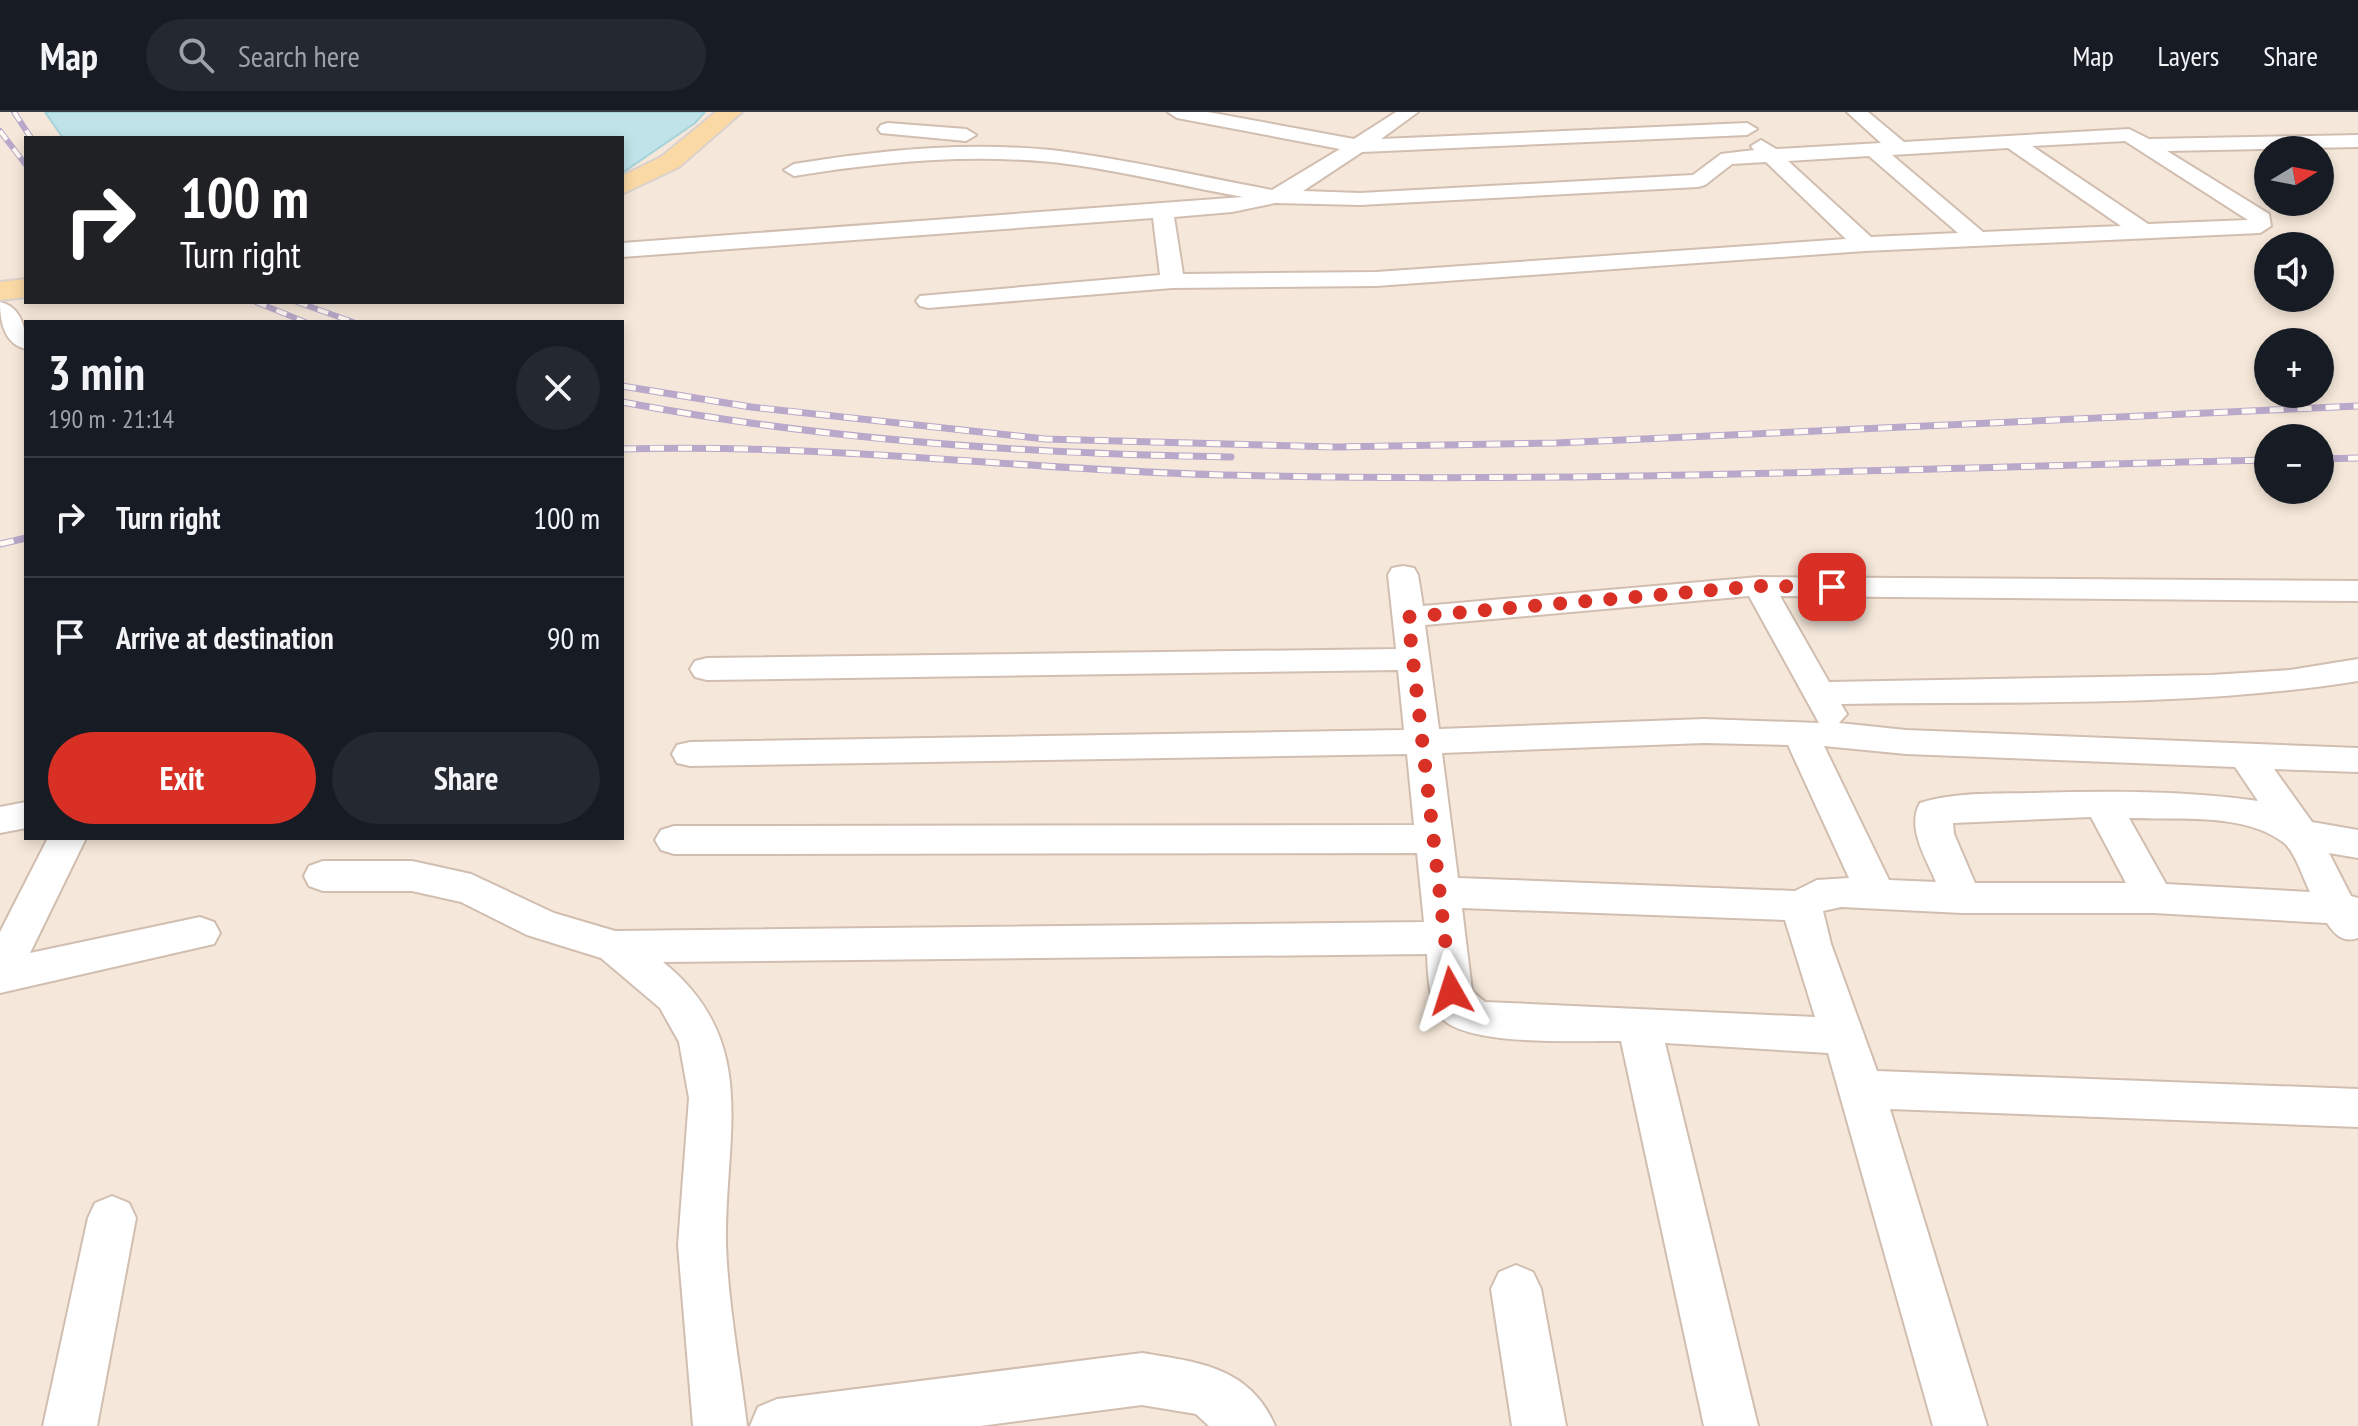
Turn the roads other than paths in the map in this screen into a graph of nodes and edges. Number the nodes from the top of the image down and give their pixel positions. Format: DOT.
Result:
graph roads {
  1 [pos="730,112"];
  2 [pos="1177,112"];
  3 [pos="1409,112"];
  4 [pos="1731,112"];
  5 [pos="1856,112"];
  6 [pos="2105,120"];
  7 [pos="888,129"];
  8 [pos="1747,129"];
  9 [pos="2137,140"];
  10 [pos="2358,141"];
  11 [pos="2014,143"];
  12 [pos="1358,146"];
  13 [pos="1899,148"];
  14 [pos="1874,150"];
  15 [pos="1769,157"];
  16 [pos="794,170"];
  17 [pos="1238,170"];
  18 [pos="1295,182"];
  19 [pos="624,185"];
  20 [pos="1163,212"];
  21 [pos="2143,231"];
  22 [pos="1978,239"];
  23 [pos="1865,244"];
  24 [pos="624,250"];
  25 [pos="1172,281"];
  26 [pos="24,288"];
  27 [pos="0,291"];
  28 [pos="928,301"];
  29 [pos="0,309"];
  30 [pos="24,339"];
  31 [pos="1403,575"];
  32 [pos="1759,586"];
  33 [pos="2358,591"];
  34 [pos="1408,617"];
  35 [pos="1415,659"];
  36 [pos="707,669"];
  37 [pos="2358,670"];
  38 [pos="1821,693"];
  39 [pos="1800,734"];
  40 [pos="1839,735"];
  41 [pos="1421,742"];
  42 [pos="690,754"];
  43 [pos="2245,755"];
  44 [pos="2358,760"];
  45 [pos="2102,804"];
  46 [pos="24,815"];
  47 [pos="0,820"];
  48 [pos="2300,834"];
  49 [pos="1434,839"];
  50 [pos="66,840"];
  51 [pos="674,840"];
  52 [pos="2358,844"];
  53 [pos="323,876"];
  54 [pos="1438,892"];
  55 [pos="1877,895"];
  56 [pos="1962,898"];
  57 [pos="2154,898"];
  58 [pos="1802,906"];
  59 [pos="2351,919"];
  60 [pos="200,933"];
  61 [pos="1445,938"];
  62 [pos="615,947"];
  63 [pos="0,974"];
  64 [pos="1639,1024"];
  65 [pos="1842,1036"];
  66 [pos="1862,1089"];
  67 [pos="2358,1108"];
  68 [pos="112,1218"];
  69 [pos="1516,1289"];
  70 [pos="70,1426"];
  71 [pos="720,1426"];
  72 [pos="777,1426"];
  73 [pos="1248,1426"];
  74 [pos="1539,1426"];
  75 [pos="1731,1426"];
  76 [pos="1960,1426"];
  1 -- 19 [label="main road"];
  2 -- 12 [label="street"];
  3 -- 12 [label="street"];
  4 -- 8 [label="street"];
  5 -- 13 [label="street"];
  6 -- 9 [label="street"];
  7 -- 17 [label="street"];
  8 -- 12 [label="street"];
  8 -- 15 [label="street"];
  9 -- 10 [label="street"];
  9 -- 11 [label="street"];
  9 -- 21 [label="street"];
  11 -- 13 [label="street"];
  11 -- 21 [label="street"];
  12 -- 18 [label="street"];
  13 -- 14 [label="street"];
  14 -- 15 [label="street"];
  14 -- 22 [label="street"];
  15 -- 18 [label="street"];
  15 -- 23 [label="street"];
  16 -- 18 [label="street"];
  18 -- 20 [label="street"];
  20 -- 24 [label="street"];
  20 -- 25 [label="street"];
  21 -- 22 [label="street"];
  22 -- 23 [label="street"];
  23 -- 25 [label="street"];
  25 -- 28 [label="street"];
  26 -- 27 [label="main road"];
  29 -- 30 [label="street"];
  31 -- 34 [label="street"];
  32 -- 33 [label="street"];
  32 -- 34 [label="street"];
  32 -- 38 [label="street"];
  34 -- 35 [label="street"];
  35 -- 36 [label="street"];
  35 -- 41 [label="street"];
  37 -- 38 [label="street"];
  38 -- 40 [label="street"];
  39 -- 40 [label="street"];
  39 -- 41 [label="street"];
  39 -- 55 [label="street"];
  40 -- 43 [label="street"];
  41 -- 42 [label="street"];
  41 -- 49 [label="street"];
  43 -- 44 [label="street"];
  43 -- 48 [label="street"];
  45 -- 48 [label="street"];
  45 -- 56 [label="street"];
  45 -- 57 [label="street"];
  46 -- 47 [label="street"];
  48 -- 52 [label="street"];
  48 -- 59 [label="street"];
  49 -- 51 [label="street"];
  49 -- 54 [label="street"];
  50 -- 63 [label="street"];
  53 -- 62 [label="street"];
  54 -- 58 [label="street"];
  54 -- 61 [label="street"];
  55 -- 56 [label="street"];
  55 -- 58 [label="street"];
  56 -- 57 [label="street"];
  57 -- 59 [label="street"];
  58 -- 65 [label="street"];
  60 -- 63 [label="street"];
  61 -- 62 [label="street"];
  61 -- 64 [label="street"];
  62 -- 71 [label="street"];
  64 -- 65 [label="street"];
  64 -- 75 [label="street"];
  65 -- 66 [label="street"];
  66 -- 67 [label="street"];
  66 -- 76 [label="street"];
  68 -- 70 [label="street"];
  69 -- 74 [label="street"];
  72 -- 73 [label="street"];
}
